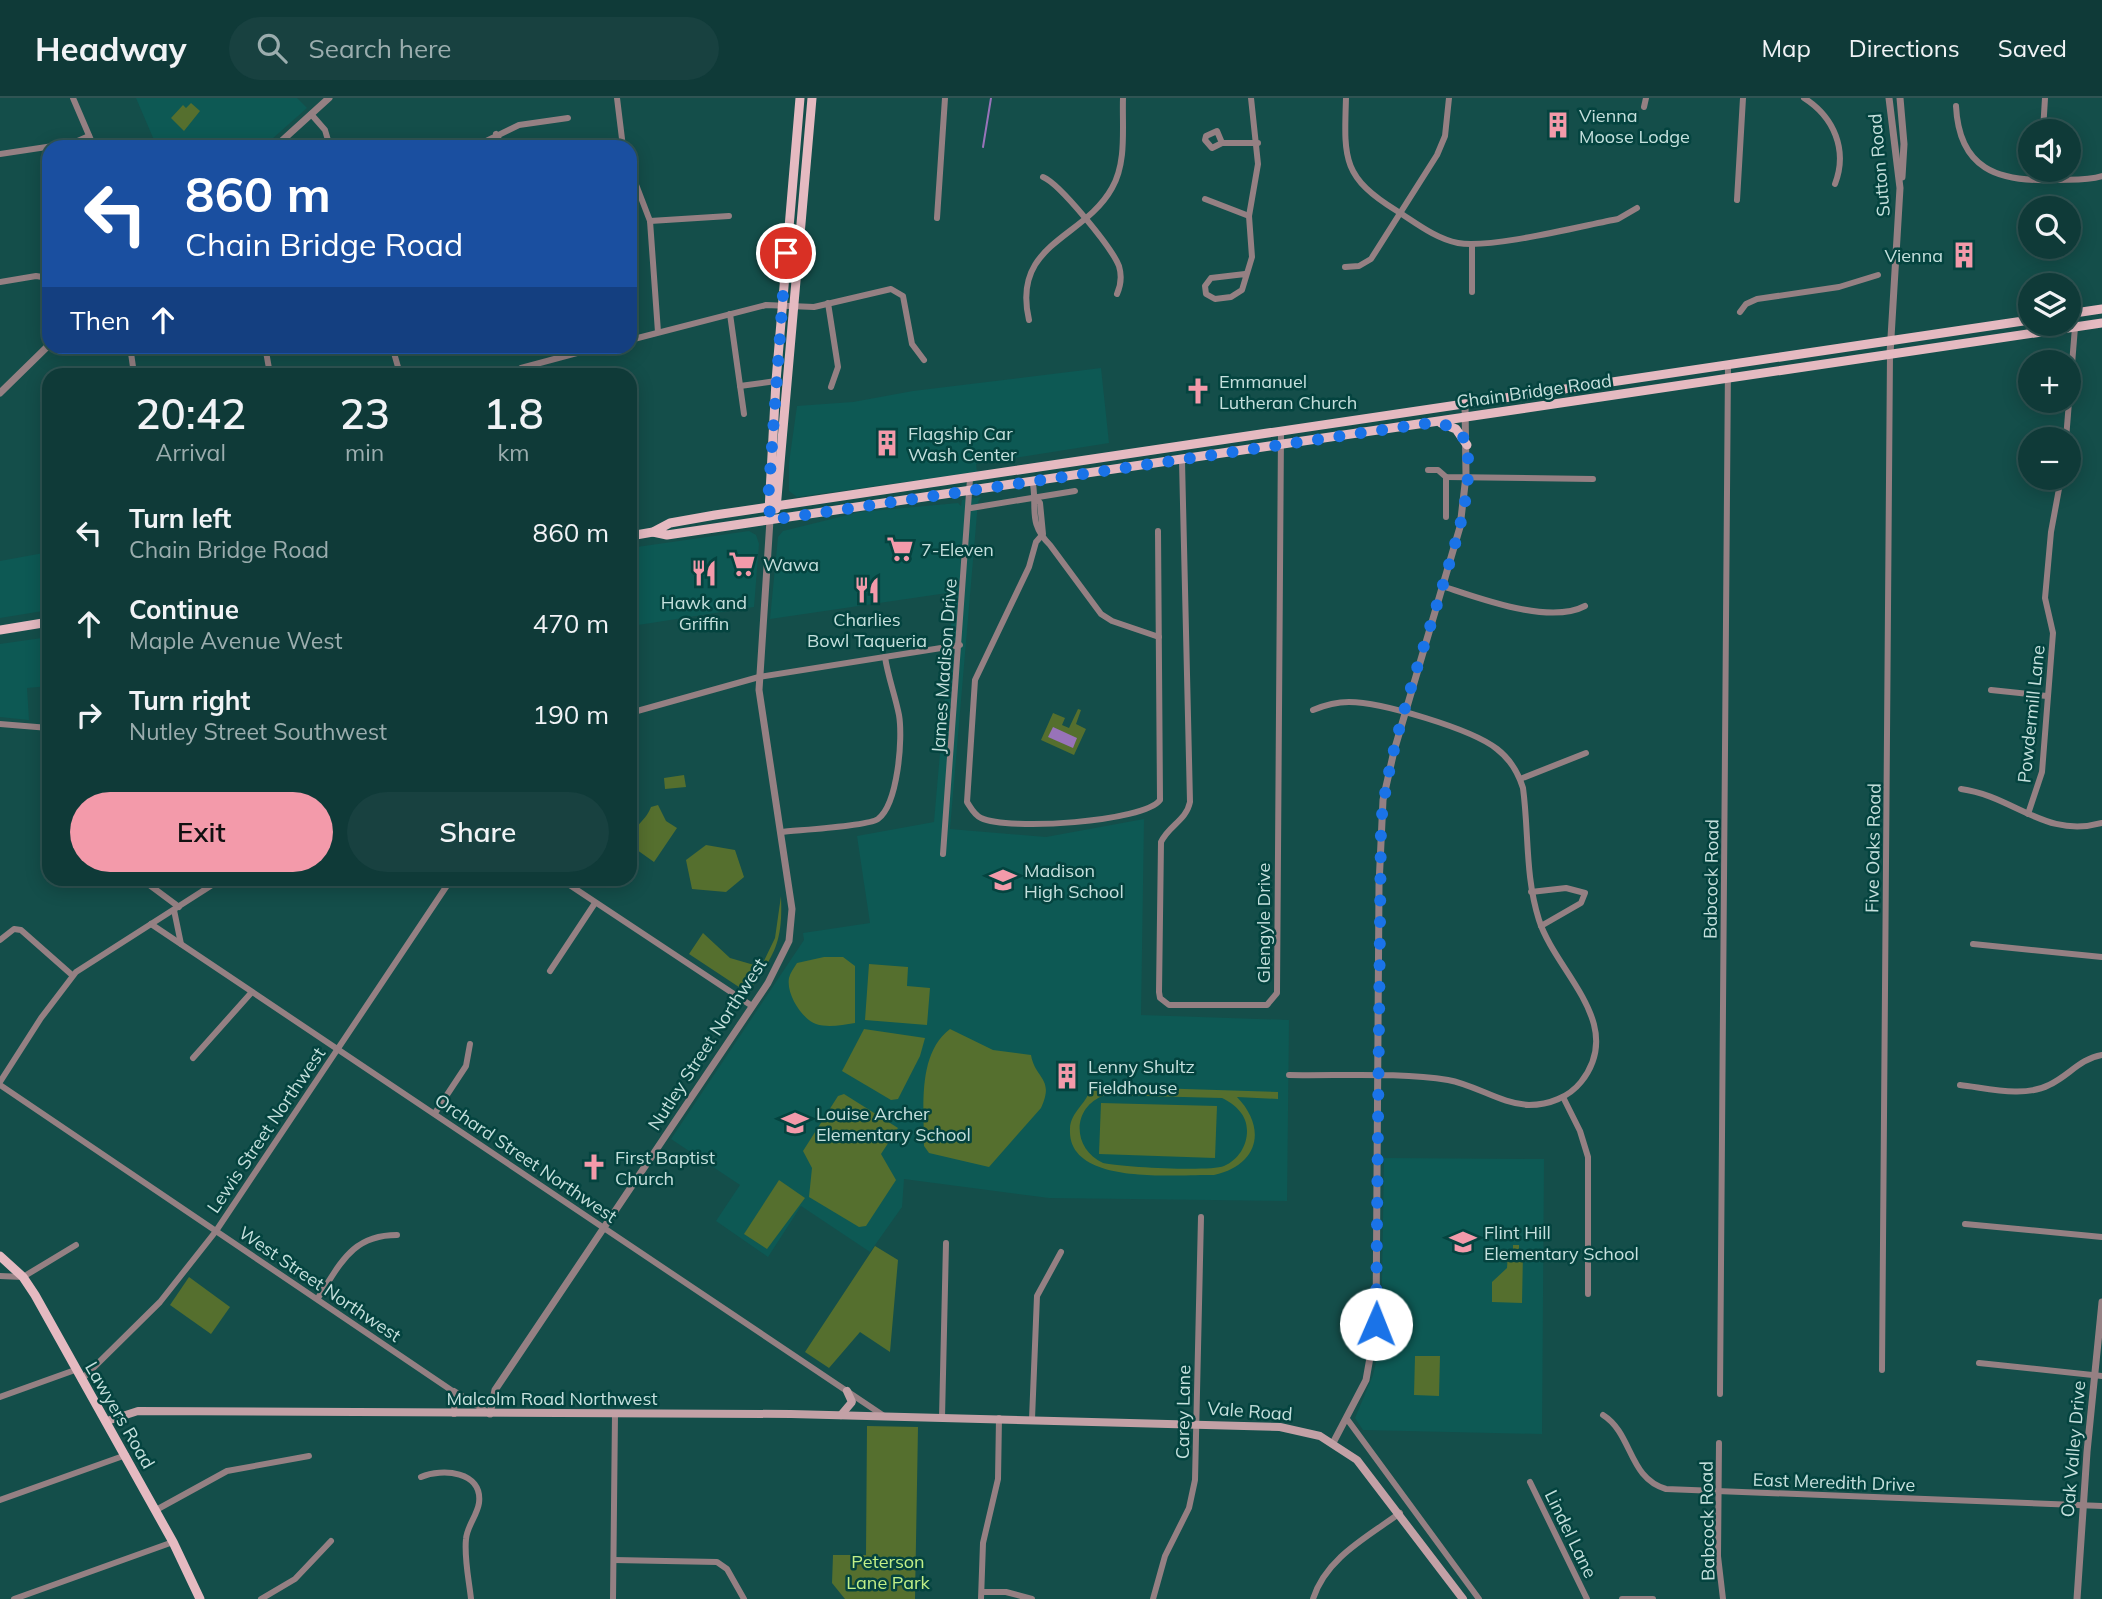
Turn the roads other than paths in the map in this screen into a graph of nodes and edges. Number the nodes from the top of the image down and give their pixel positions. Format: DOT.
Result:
graph roads {
  1 [pos="73,98"];
  2 [pos="329,98"];
  3 [pos="617,98"];
  4 [pos="800,98"];
  5 [pos="813,98"];
  6 [pos="946,98"];
  7 [pos="1123,98"];
  8 [pos="1251,98"];
  9 [pos="1346,98"];
  10 [pos="1449,98"];
  11 [pos="1646,98"];
  12 [pos="1743,98"];
  13 [pos="1804,98"];
  14 [pos="1889,98"];
  15 [pos="1900,98"];
  16 [pos="2045,98"];
  17 [pos="1956,106"];
  18 [pos="1644,107"];
  19 [pos="311,114"];
  20 [pos="568,118"];
  21 [pos="2044,119"];
  22 [pos="496,134"];
  23 [pos="89,136"];
  24 [pos="80,140"];
  25 [pos="91,140"];
  26 [pos="283,140"];
  27 [pos="328,140"];
  28 [pos="486,140"];
  29 [pos="499,140"];
  30 [pos="622,140"];
  31 [pos="1222,143"];
  32 [pos="1258,144"];
  33 [pos="42,148"];
  34 [pos="0,154"];
  35 [pos="2102,176"];
  36 [pos="1043,177"];
  37 [pos="1835,184"];
  38 [pos="637,187"];
  39 [pos="1900,188"];
  40 [pos="1205,199"];
  41 [pos="1737,200"];
  42 [pos="1637,208"];
  43 [pos="1401,213"];
  44 [pos="729,216"];
  45 [pos="1249,216"];
  46 [pos="937,218"];
  47 [pos="1084,218"];
  48 [pos="650,221"];
  49 [pos="1472,244"];
  50 [pos="1345,267"];
  51 [pos="1245,274"];
  52 [pos="1878,275"];
  53 [pos="42,277"];
  54 [pos="0,282"];
  55 [pos="1472,292"];
  56 [pos="1117,293"];
  57 [pos="828,303"];
  58 [pos="782,304"];
  59 [pos="795,306"];
  60 [pos="2102,309"];
  61 [pos="1740,312"];
  62 [pos="2081,312"];
  63 [pos="730,314"];
  64 [pos="1029,320"];
  65 [pos="2018,322"];
  66 [pos="2102,323"];
  67 [pos="2081,326"];
  68 [pos="659,332"];
  69 [pos="2018,335"];
  70 [pos="2074,336"];
  71 [pos="637,338"];
  72 [pos="1889,341"];
  73 [pos="42,352"];
  74 [pos="572,354"];
  75 [pos="1890,354"];
  76 [pos="923,360"];
  77 [pos="1728,365"];
  78 [pos="529,368"];
  79 [pos="1729,378"];
  80 [pos="776,381"];
  81 [pos="740,386"];
  82 [pos="831,387"];
  83 [pos="0,393"];
  84 [pos="1465,403"];
  85 [pos="744,414"];
  86 [pos="1466,417"];
  87 [pos="1436,422"];
  88 [pos="2067,427"];
  89 [pos="1280,431"];
  90 [pos="1281,445"];
  91 [pos="1467,445"];
  92 [pos="1182,461"];
  93 [pos="1428,470"];
  94 [pos="1466,476"];
  95 [pos="1446,477"];
  96 [pos="970,479"];
  97 [pos="1593,479"];
  98 [pos="1033,484"];
  99 [pos="2059,490"];
  100 [pos="1075,491"];
  101 [pos="971,493"];
  102 [pos="1035,497"];
  103 [pos="773,507"];
  104 [pos="971,508"];
  105 [pos="1446,517"];
  106 [pos="771,520"];
  107 [pos="1158,531"];
  108 [pos="653,532"];
  109 [pos="637,535"];
  110 [pos="1041,538"];
  111 [pos="1442,586"];
  112 [pos="1585,606"];
  113 [pos="42,623"];
  114 [pos="0,630"];
  115 [pos="1160,637"];
  116 [pos="960,645"];
  117 [pos="885,657"];
  118 [pos="759,677"];
  119 [pos="1990,690"];
  120 [pos="2047,696"];
  121 [pos="1313,710"];
  122 [pos="637,711"];
  123 [pos="1405,714"];
  124 [pos="0,724"];
  125 [pos="42,728"];
  126 [pos="1586,753"];
  127 [pos="1520,779"];
  128 [pos="1961,789"];
  129 [pos="2028,814"];
  130 [pos="2102,823"];
  131 [pos="781,832"];
  132 [pos="943,854"];
  133 [pos="150,886"];
  134 [pos="210,886"];
  135 [pos="447,886"];
  136 [pos="571,886"];
  137 [pos="1531,892"];
  138 [pos="595,903"];
  139 [pos="176,908"];
  140 [pos="151,925"];
  141 [pos="1541,926"];
  142 [pos="0,940"];
  143 [pos="181,944"];
  144 [pos="1973,944"];
  145 [pos="2102,957"];
  146 [pos="550,971"];
  147 [pos="72,975"];
  148 [pos="251,993"];
  149 [pos="752,1006"];
  150 [pos="470,1044"];
  151 [pos="337,1049"];
  152 [pos="2102,1055"];
  153 [pos="193,1058"];
  154 [pos="1289,1075"];
  155 [pos="1378,1077"];
  156 [pos="0,1084"];
  157 [pos="1960,1085"];
  158 [pos="1563,1097"];
  159 [pos="435,1113"];
  160 [pos="1201,1217"];
  161 [pos="1965,1224"];
  162 [pos="604,1228"];
  163 [pos="216,1231"];
  164 [pos="397,1235"];
  165 [pos="2102,1237"];
  166 [pos="946,1243"];
  167 [pos="76,1245"];
  168 [pos="1061,1252"];
  169 [pos="0,1255"];
  170 [pos="0,1276"];
  171 [pos="23,1277"];
  172 [pos="1588,1294"];
  173 [pos="318,1298"];
  174 [pos="2102,1302"];
  175 [pos="1979,1363"];
  176 [pos="75,1370"];
  177 [pos="1882,1370"];
  178 [pos="2098,1376"];
  179 [pos="81,1380"];
  180 [pos="451,1390"];
  181 [pos="847,1391"];
  182 [pos="1720,1394"];
  183 [pos="0,1397"];
  184 [pos="454,1414"];
  185 [pos="491,1414"];
  186 [pos="615,1414"];
  187 [pos="841,1415"];
  188 [pos="1603,1415"];
  189 [pos="884,1416"];
  190 [pos="942,1418"];
  191 [pos="999,1419"];
  192 [pos="1032,1419"];
  193 [pos="1347,1419"];
  194 [pos="107,1421"];
  195 [pos="1197,1423"];
  196 [pos="1333,1443"];
  197 [pos="1719,1443"];
  198 [pos="126,1455"];
  199 [pos="309,1456"];
  200 [pos="421,1477"];
  201 [pos="1530,1482"];
  202 [pos="1719,1492"];
  203 [pos="0,1500"];
  204 [pos="2083,1505"];
  205 [pos="2102,1506"];
  206 [pos="156,1510"];
  207 [pos="1400,1513"];
  208 [pos="331,1541"];
  209 [pos="173,1542"];
  210 [pos="614,1560"];
  211 [pos="982,1596"];
  212 [pos="14,1599"];
  213 [pos="200,1599"];
  214 [pos="261,1599"];
  215 [pos="471,1599"];
  216 [pos="613,1599"];
  217 [pos="744,1599"];
  218 [pos="1032,1599"];
  219 [pos="1153,1599"];
  220 [pos="1313,1599"];
  221 [pos="1463,1599"];
  222 [pos="1479,1599"];
  223 [pos="1587,1599"];
  224 [pos="1622,1599"];
  225 [pos="1653,1599"];
  226 [pos="1723,1599"];
  227 [pos="2077,1599"];
  1 -- 23 [label="street"];
  2 -- 19 [label="street"];
  3 -- 30 [label="street"];
  4 -- 58 [label="main road"];
  5 -- 59 [label="main road"];
  6 -- 46 [label="street"];
  7 -- 47 [label="street"];
  8 -- 32 [label="street"];
  9 -- 43 [label="street"];
  10 -- 43 [label="street"];
  11 -- 18 [label="street"];
  12 -- 41 [label="street"];
  13 -- 37 [label="street"];
  14 -- 39 [label="street, Sutton Road"];
  15 -- 39 [label="street"];
  16 -- 21 [label="street"];
  17 -- 35 [label="street"];
  19 -- 26 [label="street"];
  19 -- 27 [label="street"];
  20 -- 22 [label="street"];
  22 -- 28 [label="street"];
  22 -- 29 [label="street"];
  23 -- 24 [label="street"];
  23 -- 25 [label="street"];
  31 -- 32 [label="street"];
  32 -- 45 [label="street"];
  33 -- 34 [label="street"];
  36 -- 47 [label="street"];
  38 -- 48 [label="street"];
  39 -- 72 [label="street, Sutton Road"];
  40 -- 45 [label="street"];
  42 -- 49 [label="street"];
  43 -- 49 [label="street"];
  43 -- 50 [label="street"];
  44 -- 48 [label="street"];
  45 -- 51 [label="street"];
  47 -- 56 [label="street"];
  47 -- 64 [label="street"];
  48 -- 68 [label="street"];
  49 -- 55 [label="street"];
  51 -- 51 [label="street"];
  52 -- 61 [label="street"];
  53 -- 54 [label="street"];
  57 -- 59 [label="street"];
  57 -- 76 [label="street"];
  57 -- 82 [label="street"];
  58 -- 59 [label="street"];
  58 -- 63 [label="street"];
  58 -- 80 [label="main road"];
  59 -- 103 [label="main road"];
  60 -- 62 [label="main road"];
  63 -- 68 [label="street"];
  63 -- 81 [label="street"];
  65 -- 72 [label="main road, Chain Bridge Road"];
  66 -- 67 [label="main road, Chain Bridge Road"];
  68 -- 71 [label="street"];
  69 -- 75 [label="main road, Chain Bridge Road"];
  70 -- 88 [label="street"];
  72 -- 75 [label="street, Sutton Road"];
  72 -- 77 [label="main road, Chain Bridge Road"];
  73 -- 83 [label="street"];
  74 -- 78 [label="street"];
  75 -- 79 [label="main road, Chain Bridge Road"];
  75 -- 177 [label="street, Five Oaks Road"];
  77 -- 79 [label="street, Babcock Road"];
  77 -- 84 [label="main road, Chain Bridge Road"];
  79 -- 86 [label="main road, Chain Bridge Road"];
  79 -- 182 [label="street, Babcock Road"];
  80 -- 81 [label="street"];
  80 -- 103 [label="main road"];
  81 -- 85 [label="street"];
  84 -- 86 [label="street"];
  84 -- 89 [label="main road, Chain Bridge Road"];
  86 -- 87 [label="main road, Chain Bridge Road"];
  86 -- 91 [label="street"];
  87 -- 90 [label="main road, Chain Bridge Road"];
  87 -- 91 [label="main road"];
  89 -- 90 [label="street, Glengyle Drive"];
  89 -- 96 [label="main road, Chain Bridge Road"];
  90 -- 92 [label="main road, Chain Bridge Road"];
  90 -- 92 [label="street, Glengyle Drive"];
  91 -- 94 [label="street"];
  92 -- 98 [label="main road, Chain Bridge Road"];
  93 -- 95 [label="street"];
  94 -- 95 [label="street"];
  94 -- 97 [label="street"];
  94 -- 111 [label="street"];
  95 -- 105 [label="street"];
  96 -- 101 [label="street, James Madison Drive"];
  96 -- 103 [label="main road, Chain Bridge Road"];
  98 -- 101 [label="main road, Chain Bridge Road"];
  98 -- 102 [label="street"];
  99 -- 120 [label="street, Powdermill Lane"];
  100 -- 102 [label="street"];
  101 -- 104 [label="street, James Madison Drive"];
  101 -- 106 [label="main road, Chain Bridge Road"];
  102 -- 104 [label="street"];
  102 -- 110 [label="street"];
  103 -- 106 [label="main road"];
  103 -- 108 [label="main road, Chain Bridge Road"];
  104 -- 116 [label="street, James Madison Drive"];
  106 -- 108 [label="main road, Chain Bridge Road"];
  106 -- 118 [label="street, Nutley Street Northwest"];
  107 -- 115 [label="street"];
  108 -- 109 [label="main road"];
  110 -- 115 [label="street"];
  110 -- 115 [label="street"];
  111 -- 112 [label="street"];
  111 -- 123 [label="street"];
  113 -- 114 [label="main road"];
  116 -- 117 [label="street"];
  116 -- 132 [label="street, James Madison Drive"];
  117 -- 118 [label="street"];
  117 -- 131 [label="street"];
  118 -- 122 [label="street"];
  118 -- 131 [label="street, Nutley Street Northwest"];
  119 -- 120 [label="street"];
  120 -- 129 [label="street, Powdermill Lane"];
  121 -- 123 [label="street"];
  123 -- 127 [label="street"];
  123 -- 155 [label="street"];
  124 -- 125 [label="street"];
  126 -- 127 [label="street"];
  127 -- 137 [label="street"];
  128 -- 129 [label="street"];
  129 -- 130 [label="street"];
  131 -- 149 [label="street, Nutley Street Northwest"];
  133 -- 139 [label="street"];
  134 -- 139 [label="street"];
  135 -- 151 [label="street, Lewis Street Northwest"];
  136 -- 138 [label="street"];
  137 -- 141 [label="street"];
  137 -- 141 [label="street"];
  138 -- 146 [label="street"];
  138 -- 149 [label="street"];
  139 -- 140 [label="street"];
  139 -- 143 [label="street"];
  140 -- 143 [label="street, Orchard Street Northwest"];
  140 -- 147 [label="street"];
  141 -- 158 [label="street"];
  142 -- 147 [label="street"];
  143 -- 148 [label="street, Orchard Street Northwest"];
  144 -- 145 [label="street"];
  147 -- 156 [label="street"];
  148 -- 151 [label="street, Orchard Street Northwest"];
  148 -- 153 [label="street"];
  149 -- 162 [label="street, Nutley Street Northwest"];
  150 -- 159 [label="street"];
  151 -- 159 [label="street, Orchard Street Northwest"];
  151 -- 163 [label="street, Lewis Street Northwest"];
  152 -- 157 [label="street"];
  154 -- 155 [label="street"];
  155 -- 158 [label="street"];
  155 -- 193 [label="street"];
  156 -- 163 [label="street, West Street Northwest"];
  158 -- 172 [label="street"];
  159 -- 162 [label="street, Orchard Street Northwest"];
  160 -- 195 [label="street, Carey Lane"];
  161 -- 165 [label="street"];
  162 -- 181 [label="street, Orchard Street Northwest"];
  162 -- 185 [label="street, Nutley Street Northwest"];
  163 -- 173 [label="street, West Street Northwest"];
  163 -- 179 [label="street, Lewis Street Northwest"];
  164 -- 173 [label="street"];
  166 -- 190 [label="street"];
  167 -- 171 [label="street"];
  168 -- 192 [label="street"];
  169 -- 171 [label="main road, Lawyers Road"];
  170 -- 171 [label="street"];
  171 -- 176 [label="main road, Lawyers Road"];
  173 -- 180 [label="street, West Street Northwest"];
  174 -- 178 [label="street, Oak Valley Drive"];
  175 -- 178 [label="street"];
  176 -- 179 [label="main road, Lawyers Road"];
  176 -- 183 [label="street"];
  178 -- 204 [label="street, Oak Valley Drive"];
  179 -- 194 [label="main road, Lawyers Road"];
  180 -- 184 [label="street"];
  180 -- 185 [label="street, West Street Northwest"];
  181 -- 187 [label="main road"];
  181 -- 189 [label="street, Orchard Street Northwest"];
  184 -- 185 [label="main road, Malcolm Road Northwest"];
  184 -- 194 [label="main road, Malcolm Road Northwest"];
  185 -- 186 [label="main road, Malcolm Road Northwest"];
  186 -- 187 [label="main road, Malcolm Road Northwest"];
  186 -- 210 [label="street"];
  187 -- 189 [label="main road, Malcolm Road Northwest"];
  188 -- 202 [label="street, East Meredith Drive"];
  189 -- 190 [label="main road, Malcolm Road Northwest"];
  190 -- 191 [label="main road, Malcolm Road Northwest"];
  191 -- 192 [label="main road, Vale Road"];
  191 -- 211 [label="street"];
  192 -- 195 [label="main road, Vale Road"];
  193 -- 196 [label="street"];
  193 -- 222 [label="street"];
  194 -- 198 [label="main road, Lawyers Road"];
  195 -- 196 [label="main road, Vale Road"];
  195 -- 219 [label="street, Carey Lane"];
  196 -- 207 [label="main road, Vale Road"];
  197 -- 202 [label="street, Babcock Road"];
  198 -- 203 [label="street"];
  198 -- 206 [label="main road, Lawyers Road"];
  199 -- 206 [label="street"];
  200 -- 215 [label="street"];
  201 -- 223 [label="street, Lindel Lane"];
  202 -- 204 [label="street, East Meredith Drive"];
  202 -- 226 [label="street, Babcock Road"];
  204 -- 205 [label="street, East Meredith Drive"];
  204 -- 227 [label="street, Oak Valley Drive"];
  206 -- 209 [label="main road, Lawyers Road"];
  207 -- 220 [label="street"];
  207 -- 221 [label="main road, Vale Road"];
  208 -- 214 [label="street"];
  209 -- 212 [label="street"];
  209 -- 213 [label="main road, Lawyers Road"];
  210 -- 216 [label="street"];
  210 -- 217 [label="street"];
  211 -- 218 [label="street"];
  224 -- 225 [label="street"];
}
